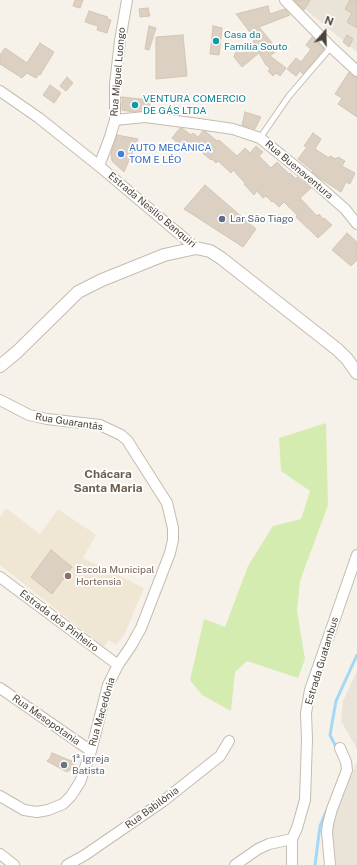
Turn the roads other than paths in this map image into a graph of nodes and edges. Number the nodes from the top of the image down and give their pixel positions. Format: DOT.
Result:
graph roads {
  1 [pos="127,0"];
  2 [pos="285,0"];
  3 [pos="331,47"];
  4 [pos="357,71"];
  5 [pos="0,92"];
  6 [pos="115,120"];
  7 [pos="260,138"];
  8 [pos="99,166"];
  9 [pos="357,224"];
  10 [pos="196,248"];
  11 [pos="0,366"];
  12 [pos="357,373"];
  13 [pos="0,400"];
  14 [pos="357,555"];
  15 [pos="0,577"];
  16 [pos="118,665"];
  17 [pos="0,688"];
  18 [pos="229,741"];
  19 [pos="340,748"];
  20 [pos="91,751"];
  21 [pos="0,796"];
  22 [pos="292,839"];
  23 [pos="0,854"];
  24 [pos="14,865"];
  25 [pos="67,865"];
  26 [pos="235,865"];
  27 [pos="292,865"];
  28 [pos="330,865"];
  1 -- 6 [label="street, Rua Miguel Luongo"];
  2 -- 3 [label="street"];
  3 -- 4 [label="street"];
  3 -- 7 [label="lane"];
  5 -- 8 [label="street, Estrada Nesilio Banquiri"];
  6 -- 7 [label="street, Rua Buenaventura"];
  6 -- 8 [label="street, Rua Miguel Luongo"];
  7 -- 9 [label="street, Rua Buenaventura"];
  8 -- 10 [label="street, Estrada Nesilio Banquiri"];
  10 -- 11 [label="street"];
  10 -- 12 [label="street, Estrada Nesilio Banquiri"];
  13 -- 16 [label="street, Rua Guarantãs"];
  14 -- 22 [label="street, Estrada Guatambus"];
  15 -- 16 [label="street, Estrada dos Pinheiro"];
  16 -- 20 [label="street, Rua Macedônia"];
  17 -- 20 [label="street, Rua Mesopotania"];
  18 -- 25 [label="street, Rua Babilônia"];
  19 -- 28 [label="street"];
  20 -- 21 [label="street, Rua Macedônia"];
  22 -- 26 [label="street"];
  22 -- 27 [label="street"];
  23 -- 24 [label="street"];
}
